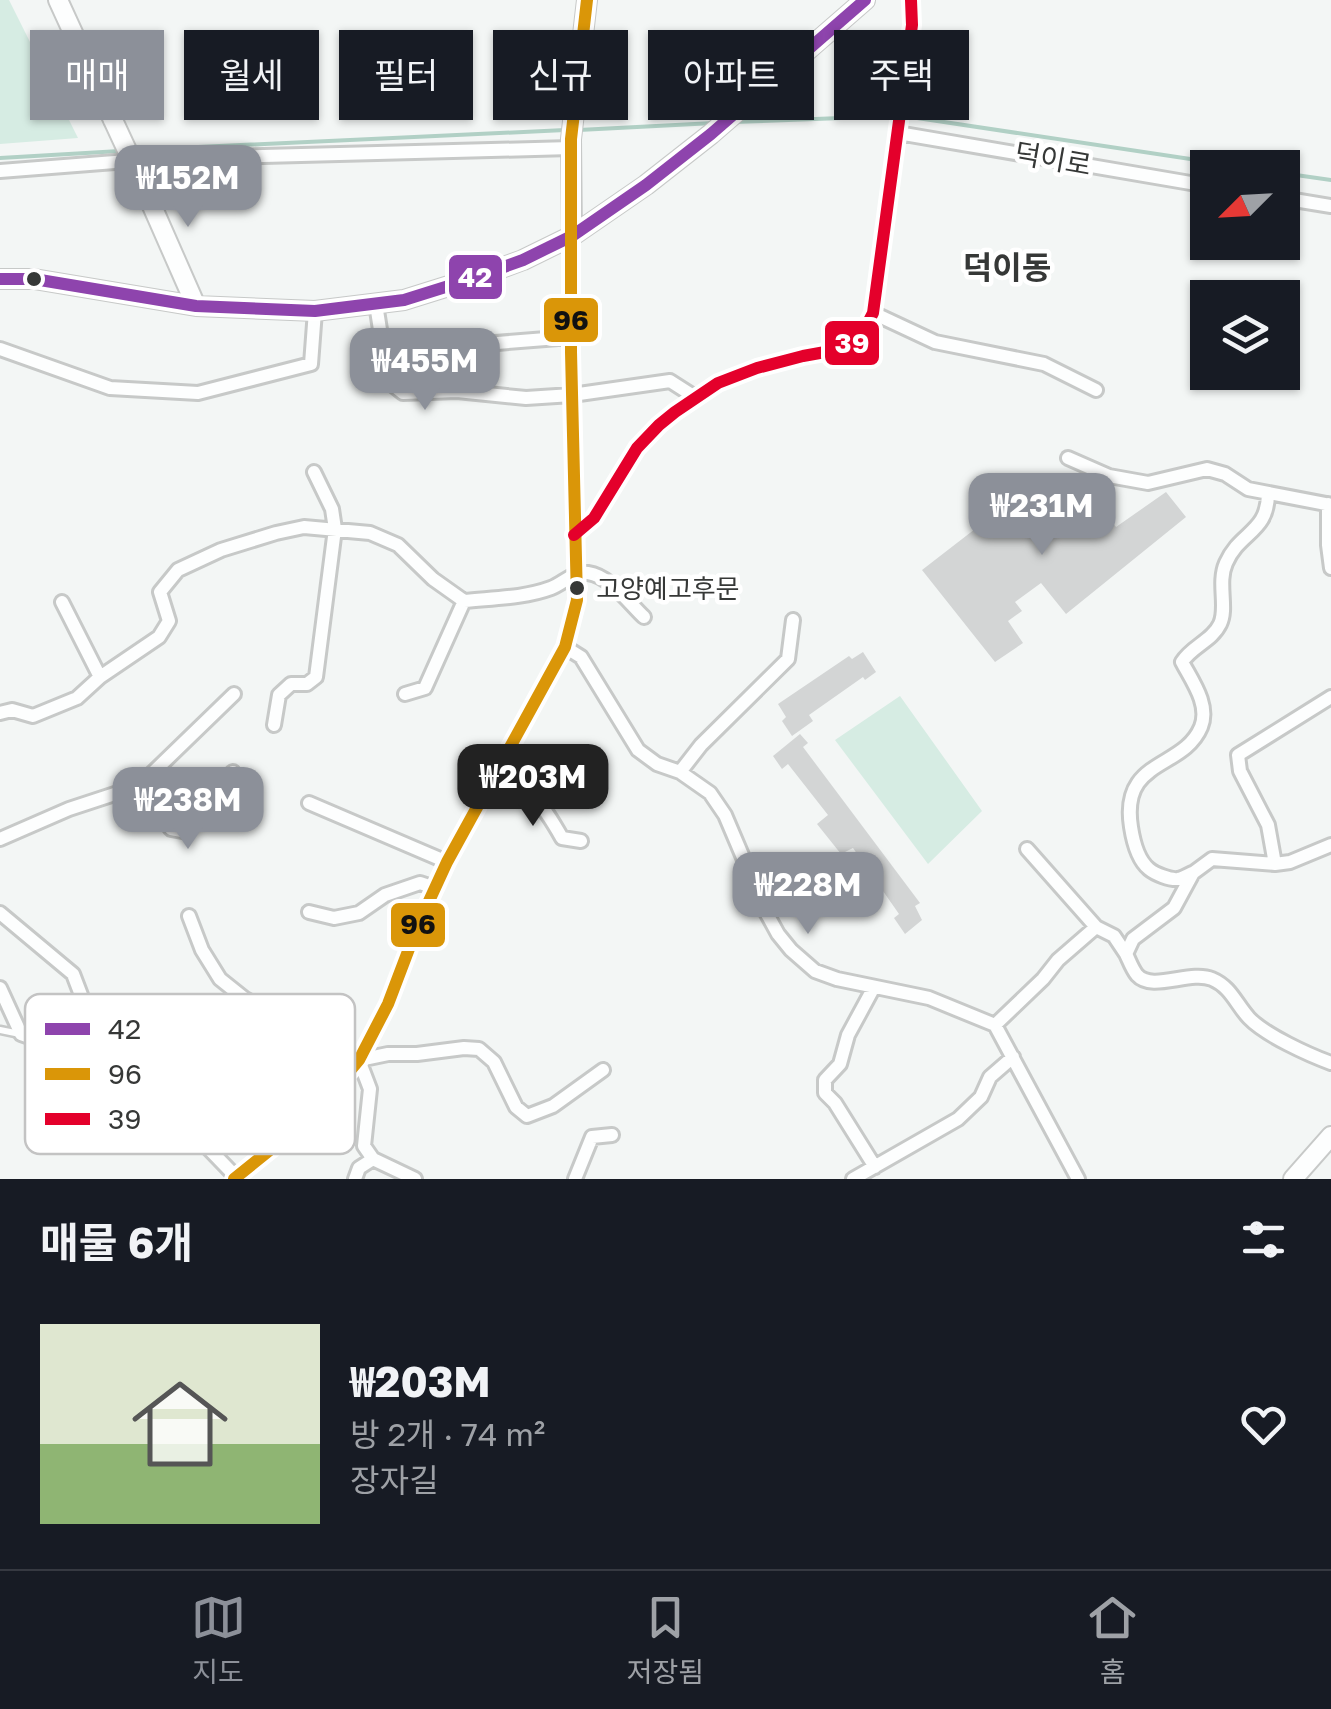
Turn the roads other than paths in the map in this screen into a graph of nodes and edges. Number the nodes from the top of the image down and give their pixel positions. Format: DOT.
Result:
graph roads {
  1 [pos="58,0"];
  2 [pos="586,0"];
  3 [pos="866,0"];
  4 [pos="910,0"];
  5 [pos="898,129"];
  6 [pos="571,144"];
  7 [pos="0,171"];
  8 [pos="1190,183"];
  9 [pos="1300,201"];
  10 [pos="1331,206"];
  11 [pos="572,236"];
  12 [pos="0,279"];
  13 [pos="376,304"];
  14 [pos="196,306"];
  15 [pos="315,310"];
  16 [pos="873,314"];
  17 [pos="571,337"];
  18 [pos="383,346"];
  19 [pos="0,349"];
  20 [pos="1096,390"];
  21 [pos="572,395"];
  22 [pos="695,397"];
  23 [pos="1068,458"];
  24 [pos="314,472"];
  25 [pos="1268,493"];
  26 [pos="1330,504"];
  27 [pos="334,529"];
  28 [pos="574,534"];
  29 [pos="1331,568"];
  30 [pos="575,574"];
  31 [pos="464,601"];
  32 [pos="62,602"];
  33 [pos="644,618"];
  34 [pos="793,620"];
  35 [pos="565,648"];
  36 [pos="100,677"];
  37 [pos="234,694"];
  38 [pos="405,694"];
  39 [pos="1331,697"];
  40 [pos="0,713"];
  41 [pos="274,726"];
  42 [pos="233,772"];
  43 [pos="680,772"];
  44 [pos="495,775"];
  45 [pos="139,786"];
  46 [pos="309,804"];
  47 [pos="0,839"];
  48 [pos="581,840"];
  49 [pos="1331,845"];
  50 [pos="1028,848"];
  51 [pos="447,862"];
  52 [pos="1274,864"];
  53 [pos="1192,873"];
  54 [pos="435,888"];
  55 [pos="308,912"];
  56 [pos="0,913"];
  57 [pos="190,916"];
  58 [pos="1096,927"];
  59 [pos="1126,954"];
  60 [pos="874,987"];
  61 [pos="0,988"];
  62 [pos="81,994"];
  63 [pos="239,994"];
  64 [pos="995,1025"];
  65 [pos="0,1030"];
  66 [pos="21,1034"];
  67 [pos="25,1035"];
  68 [pos="1013,1056"];
  69 [pos="355,1057"];
  70 [pos="360,1060"];
  71 [pos="1331,1063"];
  72 [pos="355,1066"];
  73 [pos="603,1070"];
  74 [pos="612,1134"];
  75 [pos="1331,1136"];
  76 [pos="213,1154"];
  77 [pos="265,1154"];
  78 [pos="373,1160"];
  79 [pos="875,1167"];
  80 [pos="236,1178"];
  81 [pos="355,1179"];
  82 [pos="415,1179"];
  83 [pos="574,1179"];
  84 [pos="853,1179"];
  85 [pos="1078,1179"];
  86 [pos="1292,1179"];
  1 -- 14 [label="street, bridge"];
  2 -- 6 [label="street"];
  3 -- 11 [label="street"];
  4 -- 5 [label="street"];
  5 -- 8 [label="street, 덕이로"];
  5 -- 16 [label="street"];
  6 -- 7 [label="street"];
  6 -- 11 [label="street"];
  9 -- 10 [label="street"];
  11 -- 13 [label="street"];
  11 -- 17 [label="street"];
  12 -- 14 [label="street"];
  13 -- 15 [label="street"];
  13 -- 18 [label="street"];
  14 -- 15 [label="street"];
  15 -- 19 [label="street"];
  16 -- 20 [label="street"];
  16 -- 22 [label="street"];
  17 -- 18 [label="street"];
  17 -- 21 [label="street"];
  18 -- 21 [label="street"];
  21 -- 22 [label="street"];
  21 -- 28 [label="street"];
  22 -- 28 [label="street"];
  23 -- 25 [label="street"];
  24 -- 27 [label="street"];
  25 -- 26 [label="street"];
  25 -- 53 [label="street"];
  26 -- 29 [label="street"];
  27 -- 31 [label="street"];
  27 -- 36 [label="street"];
  27 -- 41 [label="street"];
  28 -- 30 [label="street"];
  30 -- 31 [label="street"];
  30 -- 33 [label="street"];
  30 -- 35 [label="street"];
  31 -- 38 [label="street"];
  32 -- 36 [label="street"];
  34 -- 43 [label="street"];
  35 -- 43 [label="street"];
  35 -- 44 [label="street"];
  36 -- 40 [label="street"];
  37 -- 45 [label="street"];
  39 -- 52 [label="street"];
  42 -- 45 [label="street"];
  43 -- 60 [label="street"];
  44 -- 48 [label="street"];
  44 -- 51 [label="street"];
  45 -- 47 [label="street"];
  46 -- 51 [label="street"];
  49 -- 52 [label="street"];
  50 -- 58 [label="street"];
  51 -- 54 [label="street"];
  52 -- 53 [label="street"];
  53 -- 59 [label="street"];
  54 -- 55 [label="street"];
  54 -- 70 [label="street"];
  56 -- 62 [label="street"];
  57 -- 63 [label="street"];
  58 -- 59 [label="street"];
  58 -- 64 [label="street"];
  59 -- 71 [label="street"];
  60 -- 64 [label="street"];
  60 -- 79 [label="street"];
  61 -- 66 [label="street"];
  64 -- 68 [label="street"];
  65 -- 66 [label="lane"];
  66 -- 67 [label="street"];
  68 -- 79 [label="street"];
  68 -- 85 [label="street"];
  69 -- 70 [label="street"];
  70 -- 72 [label="street"];
  70 -- 73 [label="street"];
  70 -- 78 [label="street"];
  74 -- 83 [label="street"];
  75 -- 86 [label="street"];
  76 -- 80 [label="street"];
  77 -- 80 [label="street"];
  78 -- 81 [label="street"];
  78 -- 82 [label="street"];
  79 -- 84 [label="street"];
}
